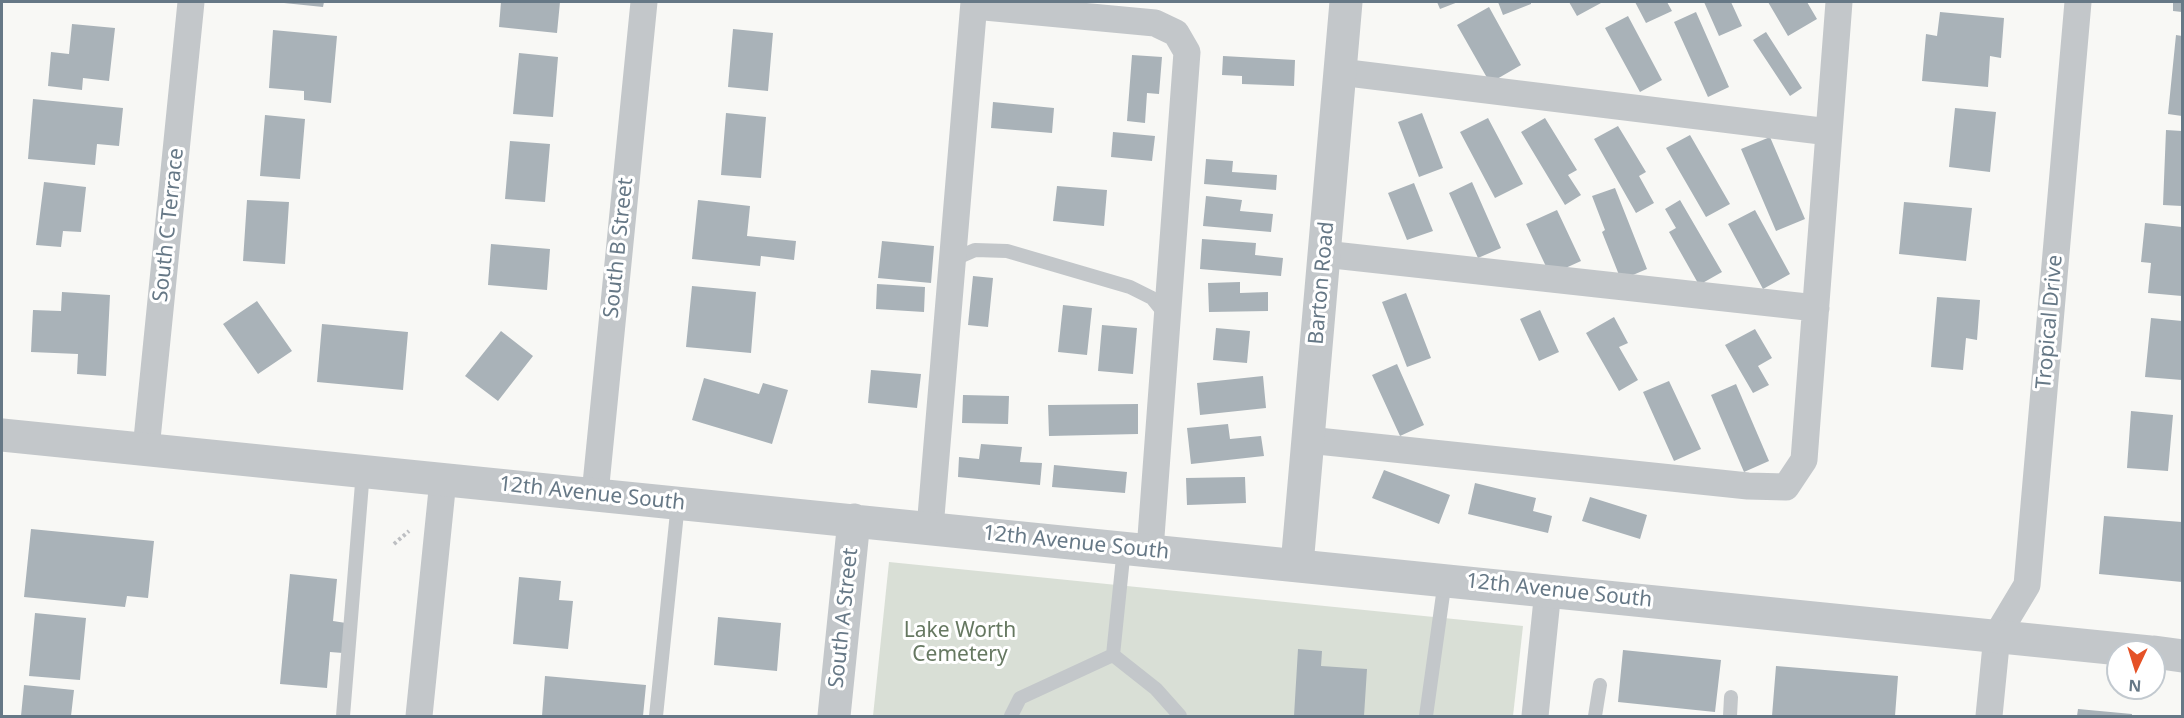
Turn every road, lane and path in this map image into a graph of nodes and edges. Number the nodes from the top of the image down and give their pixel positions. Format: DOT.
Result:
graph roads {
  1 [pos="191,2"];
  2 [pos="644,2"];
  3 [pos="1346,2"];
  4 [pos="1839,2"];
  5 [pos="2078,2"];
  6 [pos="974,4"];
  7 [pos="1340,72"];
  8 [pos="1829,132"];
  9 [pos="1324,254"];
  10 [pos="952,260"];
  11 [pos="1816,308"];
  12 [pos="1168,318"];
  13 [pos="2,435"];
  14 [pos="1308,441"];
  15 [pos="146,449"];
  16 [pos="363,471"];
  17 [pos="443,480"];
  18 [pos="595,494"];
  19 [pos="678,503"];
  20 [pos="854,520"];
  21 [pos="412,528"];
  22 [pos="930,528"];
  23 [pos="394,544"];
  24 [pos="1137,549"];
  25 [pos="1297,565"];
  26 [pos="1445,580"];
  27 [pos="1548,590"];
  28 [pos="1997,635"];
  29 [pos="2106,647"];
  30 [pos="2166,654"];
  31 [pos="1113,655"];
  32 [pos="2182,656"];
  33 [pos="1600,685"];
  34 [pos="1731,697"];
  35 [pos="344,717"];
  36 [pos="419,717"];
  37 [pos="656,717"];
  38 [pos="834,717"];
  39 [pos="1011,717"];
  40 [pos="1180,717"];
  41 [pos="1426,717"];
  42 [pos="1535,717"];
  43 [pos="1595,717"];
  44 [pos="1730,717"];
  45 [pos="1989,717"];
  1 -- 15 [label="street, South C Terrace"];
  2 -- 18 [label="street, South B Street"];
  3 -- 7 [label="street, Barton Road"];
  4 -- 8 [label="street"];
  5 -- 28 [label="street, Tropical Drive"];
  6 -- 10 [label="street"];
  6 -- 12 [label="street"];
  7 -- 8 [label="street"];
  7 -- 9 [label="street, Barton Road"];
  8 -- 11 [label="street"];
  9 -- 11 [label="street"];
  9 -- 14 [label="street, Barton Road"];
  10 -- 12 [label="lane"];
  10 -- 22 [label="street"];
  11 -- 14 [label="street"];
  12 -- 24 [label="street"];
  13 -- 15 [label="street, 12th Avenue South"];
  14 -- 25 [label="street, Barton Road"];
  15 -- 16 [label="street, 12th Avenue South"];
  16 -- 17 [label="street, 12th Avenue South"];
  16 -- 35 [label="lane"];
  17 -- 18 [label="street, 12th Avenue South"];
  17 -- 36 [label="street"];
  18 -- 19 [label="street, 12th Avenue South"];
  19 -- 20 [label="street, 12th Avenue South"];
  19 -- 37 [label="lane"];
  20 -- 22 [label="street, 12th Avenue South"];
  20 -- 38 [label="street, South A Street"];
  21 -- 23 [label="path"];
  22 -- 24 [label="street, 12th Avenue South"];
  24 -- 25 [label="street, 12th Avenue South"];
  24 -- 31 [label="lane"];
  25 -- 26 [label="street, 12th Avenue South"];
  26 -- 27 [label="street, 12th Avenue South"];
  26 -- 41 [label="lane"];
  27 -- 28 [label="street, 12th Avenue South"];
  27 -- 42 [label="street"];
  28 -- 29 [label="street, 12th Avenue South"];
  28 -- 45 [label="street"];
  30 -- 32 [label="street"];
  31 -- 39 [label="lane"];
  31 -- 40 [label="lane"];
  33 -- 43 [label="lane"];
  34 -- 44 [label="lane"];
}
